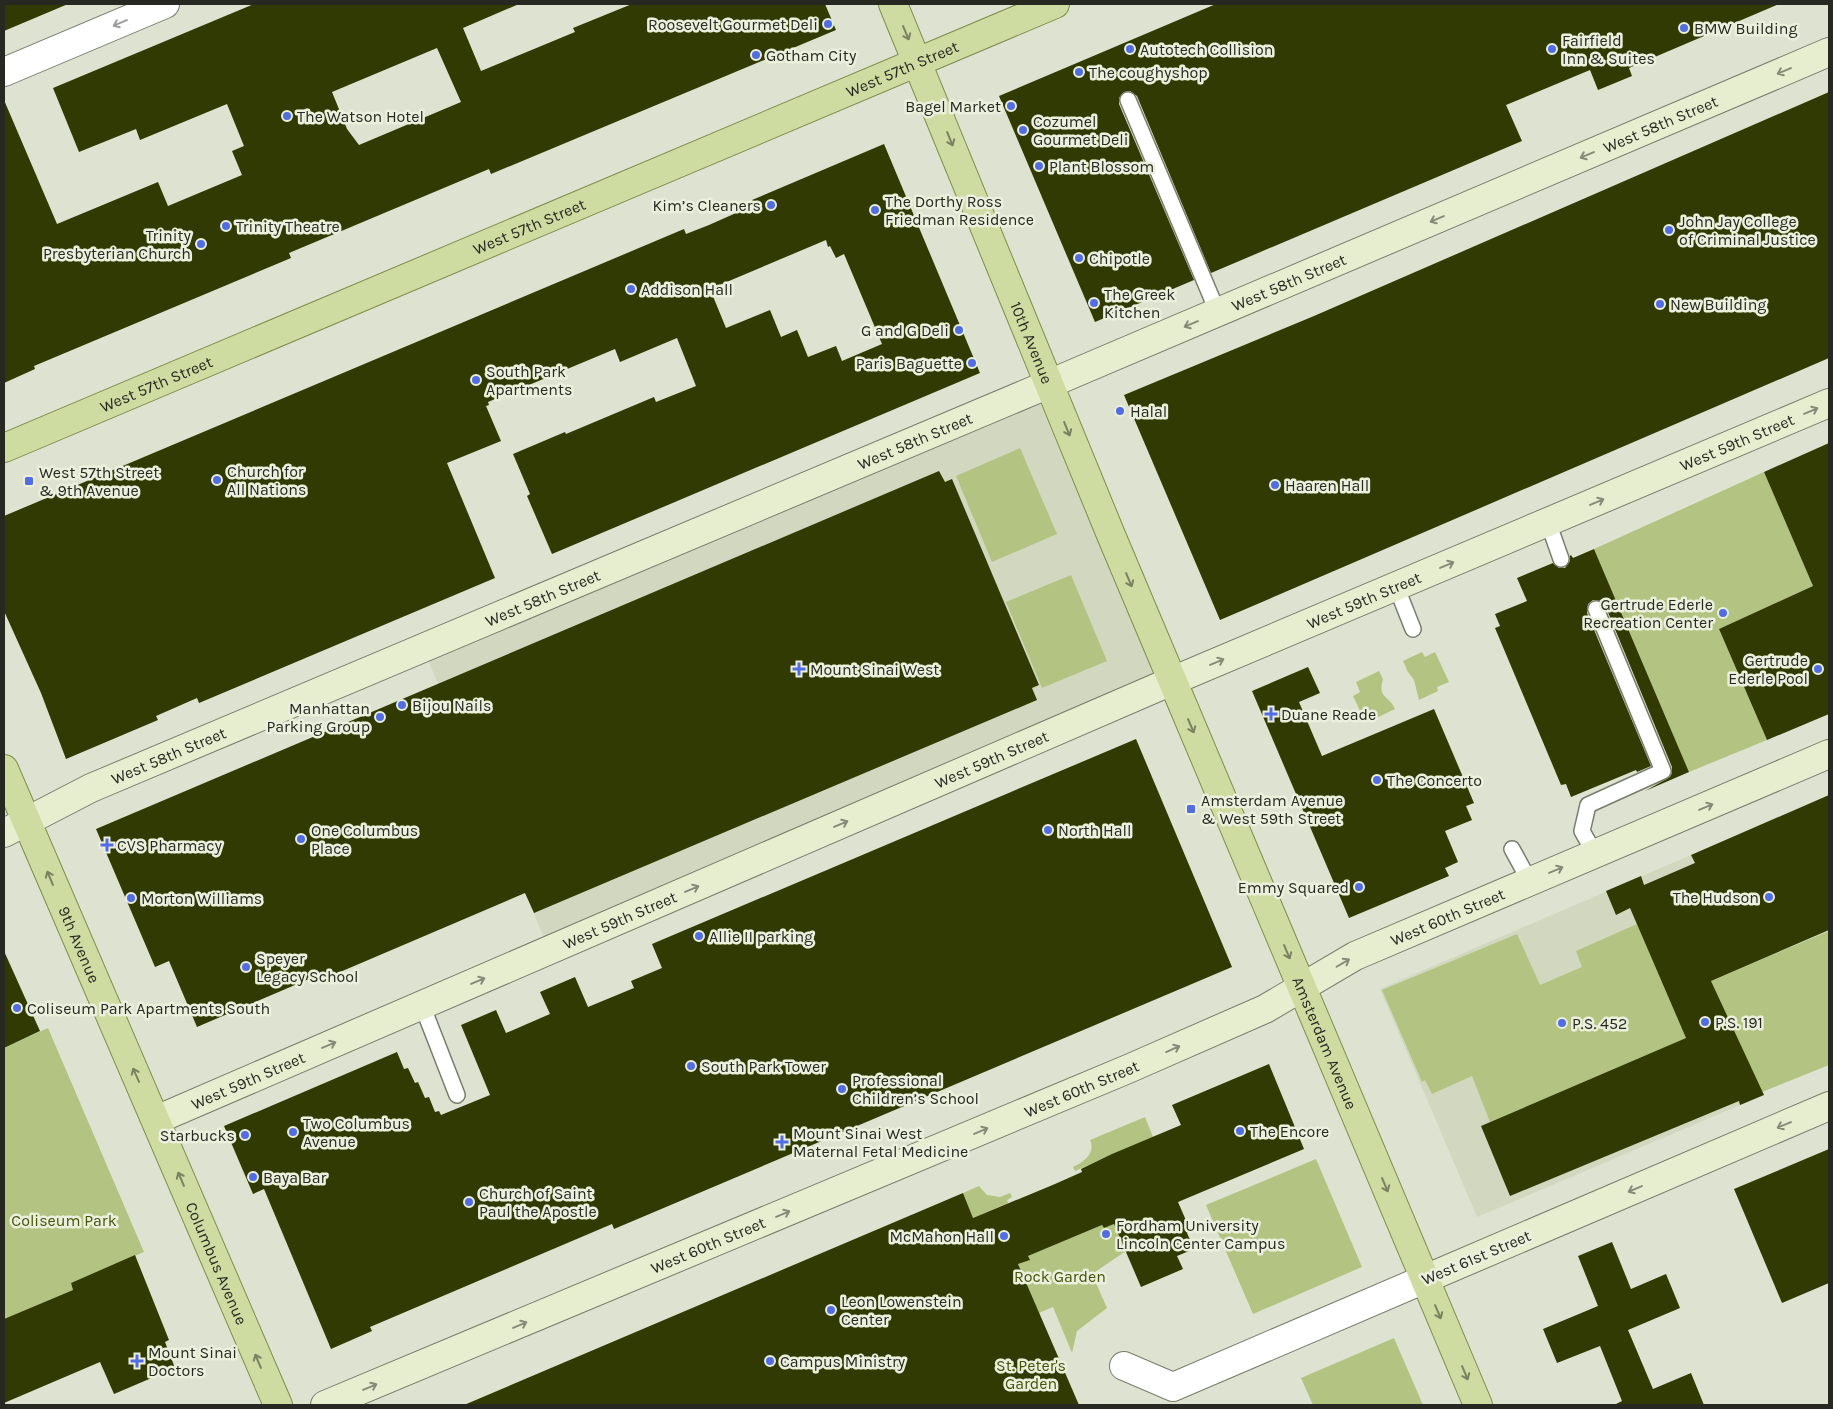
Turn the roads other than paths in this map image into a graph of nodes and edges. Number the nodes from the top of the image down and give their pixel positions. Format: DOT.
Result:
graph roads {
  1 [pos="165,4"];
  2 [pos="893,4"];
  3 [pos="1055,4"];
  4 [pos="1829,52"];
  5 [pos="918,62"];
  6 [pos="4,72"];
  7 [pos="1128,100"];
  8 [pos="1218,312"];
  9 [pos="1049,384"];
  10 [pos="1829,404"];
  11 [pos="4,448"];
  12 [pos="1548,522"];
  13 [pos="1562,559"];
  14 [pos="1396,586"];
  15 [pos="1596,610"];
  16 [pos="1413,630"];
  17 [pos="1172,681"];
  18 [pos="1829,754"];
  19 [pos="4,769"];
  20 [pos="15,827"];
  21 [pos="1512,849"];
  22 [pos="1595,854"];
  23 [pos="1530,882"];
  24 [pos="1301,988"];
  25 [pos="422,1005"];
  26 [pos="457,1095"];
  27 [pos="1829,1106"];
  28 [pos="156,1120"];
  29 [pos="1425,1279"];
  30 [pos="1124,1366"];
  31 [pos="278,1405"];
  32 [pos="325,1405"];
  33 [pos="1478,1405"];
  1 -- 6 [label="street, one-way"];
  2 -- 5 [label="main road, 10th Avenue, one-way"];
  3 -- 5 [label="main road, West 57th Street"];
  4 -- 8 [label="street, West 58th Street, one-way"];
  5 -- 9 [label="main road, 10th Avenue, one-way"];
  5 -- 11 [label="main road, West 57th Street"];
  7 -- 8 [label="lane"];
  8 -- 9 [label="street, West 58th Street, one-way"];
  9 -- 17 [label="main road, 10th Avenue, one-way"];
  9 -- 20 [label="street, West 58th Street"];
  12 -- 10 [label="street, West 59th Street, one-way"];
  12 -- 13 [label="lane"];
  14 -- 12 [label="street, West 59th Street, one-way"];
  14 -- 16 [label="lane"];
  17 -- 14 [label="street, West 59th Street, one-way"];
  15 -- 22 [label="lane"];
  17 -- 24 [label="main road, Amsterdam Avenue, one-way"];
  25 -- 17 [label="street, West 59th Street, one-way"];
  22 -- 18 [label="street, West 60th Street, one-way"];
  19 -- 20 [label="main road, 9th Avenue"];
  28 -- 20 [label="main road, 9th Avenue, one-way"];
  21 -- 23 [label="lane"];
  23 -- 22 [label="street, West 60th Street, one-way"];
  24 -- 23 [label="street, West 60th Street, one-way"];
  24 -- 29 [label="main road, Amsterdam Avenue, one-way"];
  32 -- 24 [label="street, West 60th Street, one-way"];
  25 -- 26 [label="lane"];
  28 -- 25 [label="street, West 59th Street, one-way"];
  27 -- 29 [label="street, West 61st Street, one-way"];
  31 -- 28 [label="main road, Columbus Avenue, one-way"];
  29 -- 30 [label="street, West 61st Street"];
  29 -- 33 [label="main road, Amsterdam Avenue, one-way"];
}
